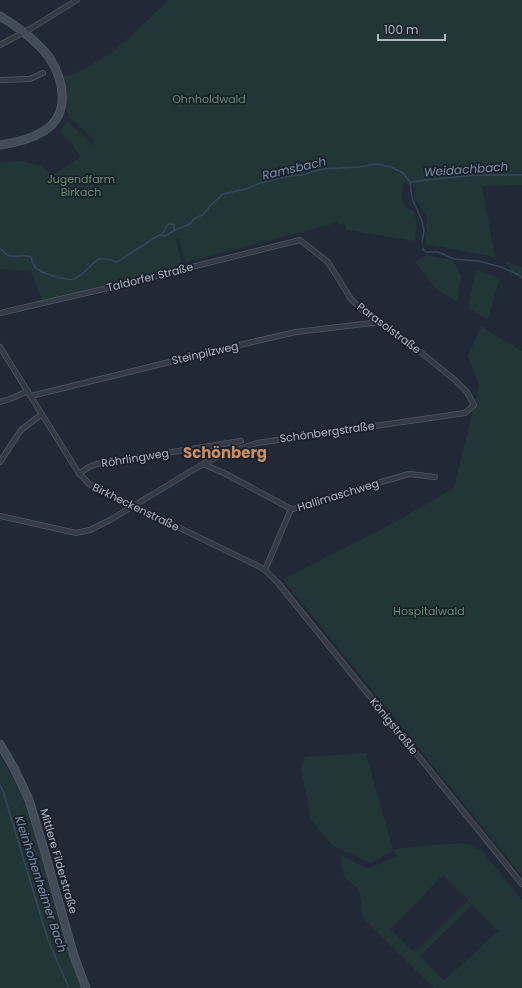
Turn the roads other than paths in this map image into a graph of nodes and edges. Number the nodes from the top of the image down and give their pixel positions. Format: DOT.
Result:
graph roads {
  1 [pos="77,0"];
  2 [pos="0,16"];
  3 [pos="23,32"];
  4 [pos="0,45"];
  5 [pos="43,73"];
  6 [pos="0,80"];
  7 [pos="0,144"];
  8 [pos="300,240"];
  9 [pos="0,313"];
  10 [pos="381,322"];
  11 [pos="0,347"];
  12 [pos="30,394"];
  13 [pos="0,402"];
  14 [pos="465,413"];
  15 [pos="42,414"];
  16 [pos="241,441"];
  17 [pos="0,462"];
  18 [pos="203,464"];
  19 [pos="79,474"];
  20 [pos="435,477"];
  21 [pos="133,506"];
  22 [pos="291,509"];
  23 [pos="0,516"];
  24 [pos="265,570"];
  25 [pos="0,744"];
  26 [pos="522,884"];
  27 [pos="86,988"];
  1 -- 3 [label="street"];
  2 -- 3 [label="main road"];
  3 -- 4 [label="street"];
  3 -- 7 [label="main road"];
  5 -- 6 [label="street"];
  8 -- 9 [label="street, Taldorfer Straße"];
  8 -- 10 [label="street, Parasolstraße"];
  10 -- 12 [label="street, Steinpilzweg"];
  10 -- 14 [label="street, Parasolstraße"];
  11 -- 12 [label="street, Birkheckenstraße"];
  12 -- 13 [label="street, Steinpilzweg"];
  12 -- 15 [label="street, Birkheckenstraße"];
  14 -- 18 [label="street, Schönbergstraße"];
  15 -- 17 [label="street"];
  15 -- 19 [label="street, Birkheckenstraße"];
  16 -- 19 [label="street, Röhrlingweg"];
  18 -- 21 [label="street, Schönbergstraße"];
  18 -- 22 [label="street, Hallimaschweg"];
  19 -- 21 [label="street, Birkheckenstraße"];
  20 -- 22 [label="street, Hallimaschweg"];
  21 -- 23 [label="street, Schönbergstraße"];
  21 -- 24 [label="street, Birkheckenstraße"];
  22 -- 24 [label="street"];
  24 -- 26 [label="street, Königsträßle"];
  25 -- 27 [label="main road, Mittlere Filderstraße"];
}
